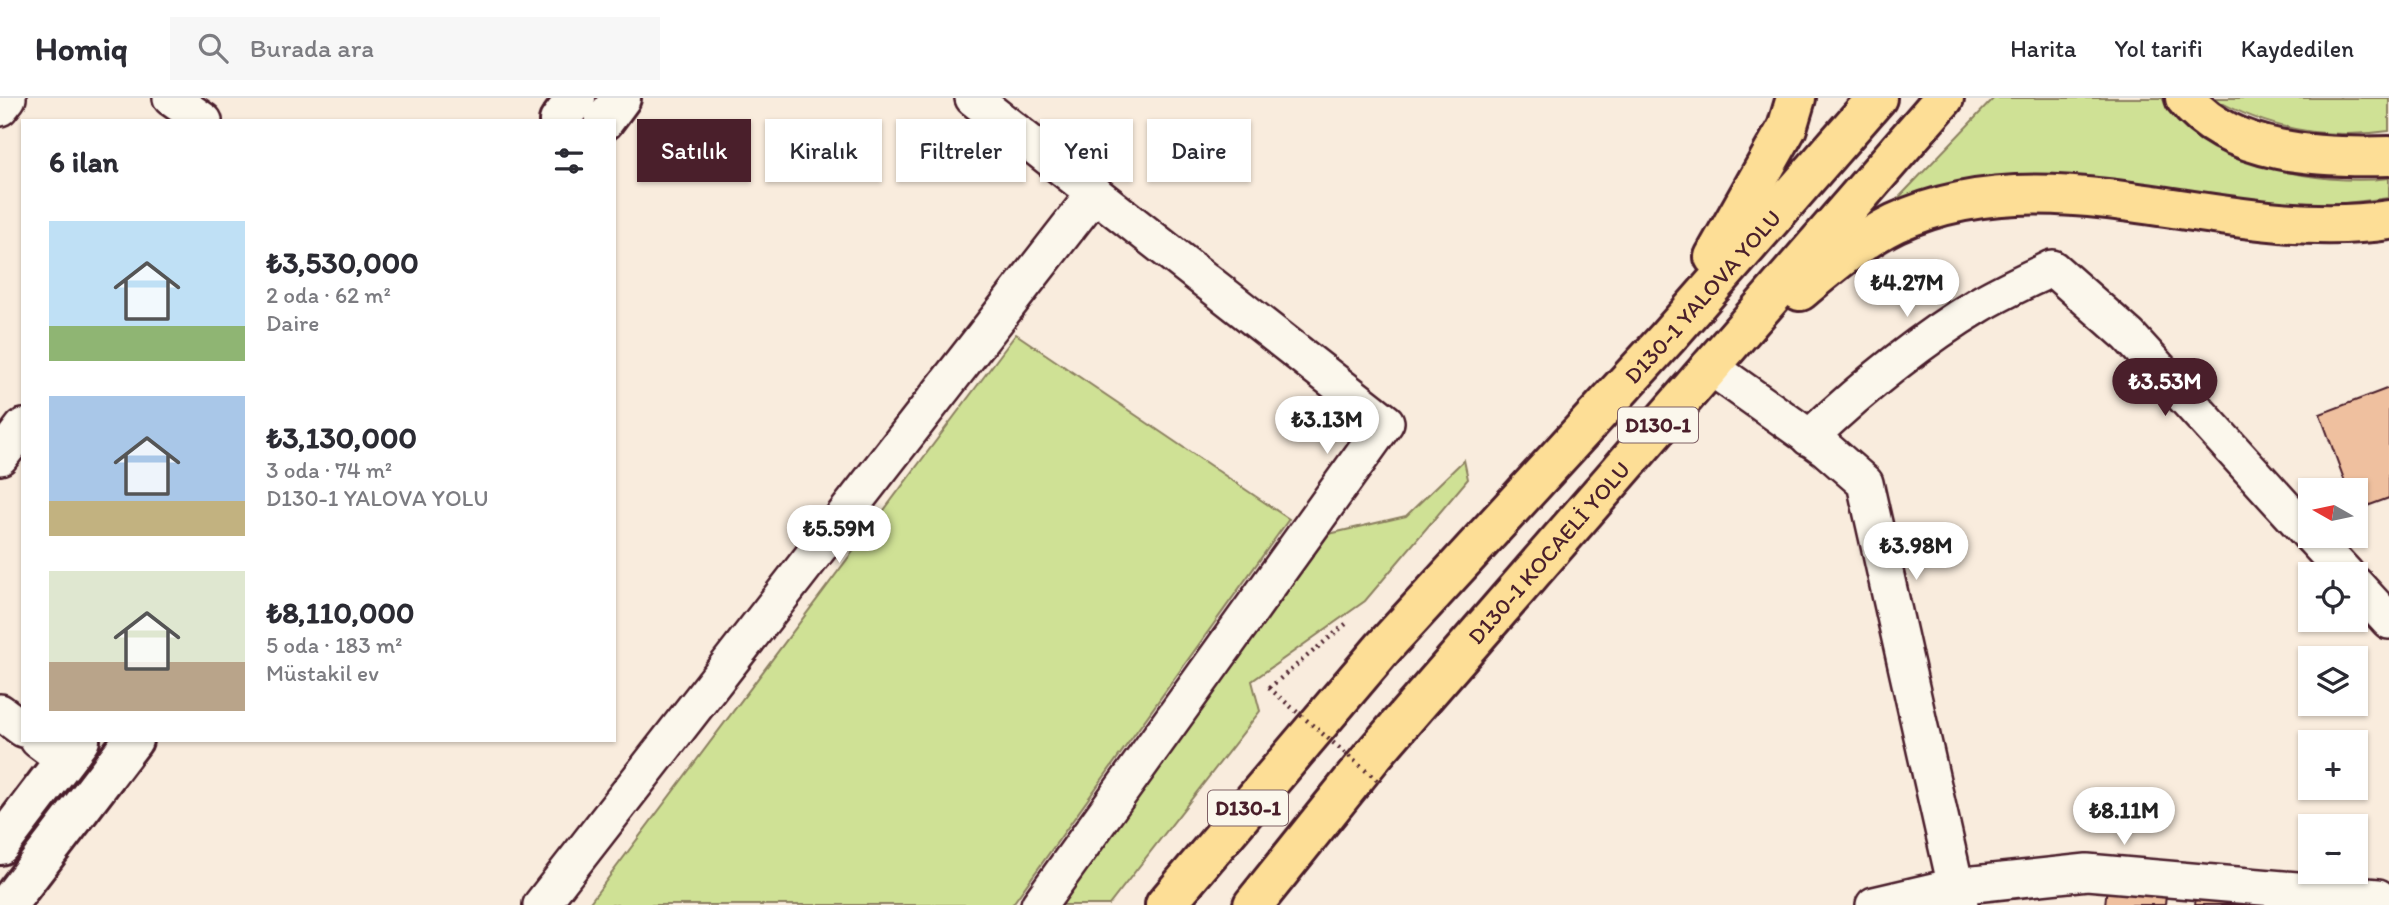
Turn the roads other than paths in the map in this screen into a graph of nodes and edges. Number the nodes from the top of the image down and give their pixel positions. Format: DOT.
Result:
graph roads {
  1 [pos="8,98"];
  2 [pos="171,98"];
  3 [pos="576,98"];
  4 [pos="621,98"];
  5 [pos="973,98"];
  6 [pos="1796,98"];
  7 [pos="1877,98"];
  8 [pos="1944,98"];
  9 [pos="2185,98"];
  10 [pos="0,108"];
  11 [pos="201,119"];
  12 [pos="560,119"];
  13 [pos="605,119"];
  14 [pos="2389,156"];
  15 [pos="1095,193"];
  16 [pos="2389,220"];
  17 [pos="1667,338"];
  18 [pos="1709,366"];
  19 [pos="21,430"];
  20 [pos="1809,438"];
  21 [pos="0,457"];
  22 [pos="2298,522"];
  23 [pos="2322,548"];
  24 [pos="2335,562"];
  25 [pos="2368,598"];
  26 [pos="2389,621"];
  27 [pos="0,712"];
  28 [pos="21,728"];
  29 [pos="131,742"];
  30 [pos="61,747"];
  31 [pos="0,845"];
  32 [pos="2380,893"];
  33 [pos="1958,896"];
  34 [pos="7,905"];
  35 [pos="541,905"];
  36 [pos="1039,905"];
  37 [pos="1165,905"];
  38 [pos="1253,905"];
  39 [pos="1874,905"];
  1 -- 10 [label="street"];
  2 -- 11 [label="street"];
  3 -- 12 [label="main road"];
  4 -- 13 [label="main road"];
  5 -- 15 [label="street"];
  6 -- 17 [label="highway"];
  7 -- 17 [label="highway, D130-1 YALOVA YOLU / D130-1"];
  8 -- 18 [label="highway, D130-1 KOCAELİ YOLU / D130-1"];
  9 -- 14 [label="highway"];
  15 -- 35 [label="street"];
  15 -- 36 [label="street"];
  16 -- 18 [label="highway"];
  17 -- 37 [label="highway, D130-1 YALOVA YOLU / D130-1"];
  18 -- 20 [label="street"];
  18 -- 38 [label="highway, D130-1 KOCAELİ YOLU / D130-1"];
  19 -- 21 [label="street"];
  20 -- 22 [label="street"];
  20 -- 33 [label="street"];
  23 -- 24 [label="street"];
  25 -- 26 [label="street"];
  27 -- 28 [label="street"];
  29 -- 34 [label="main road"];
  30 -- 31 [label="main road"];
  32 -- 33 [label="street"];
  33 -- 39 [label="street"];
}
